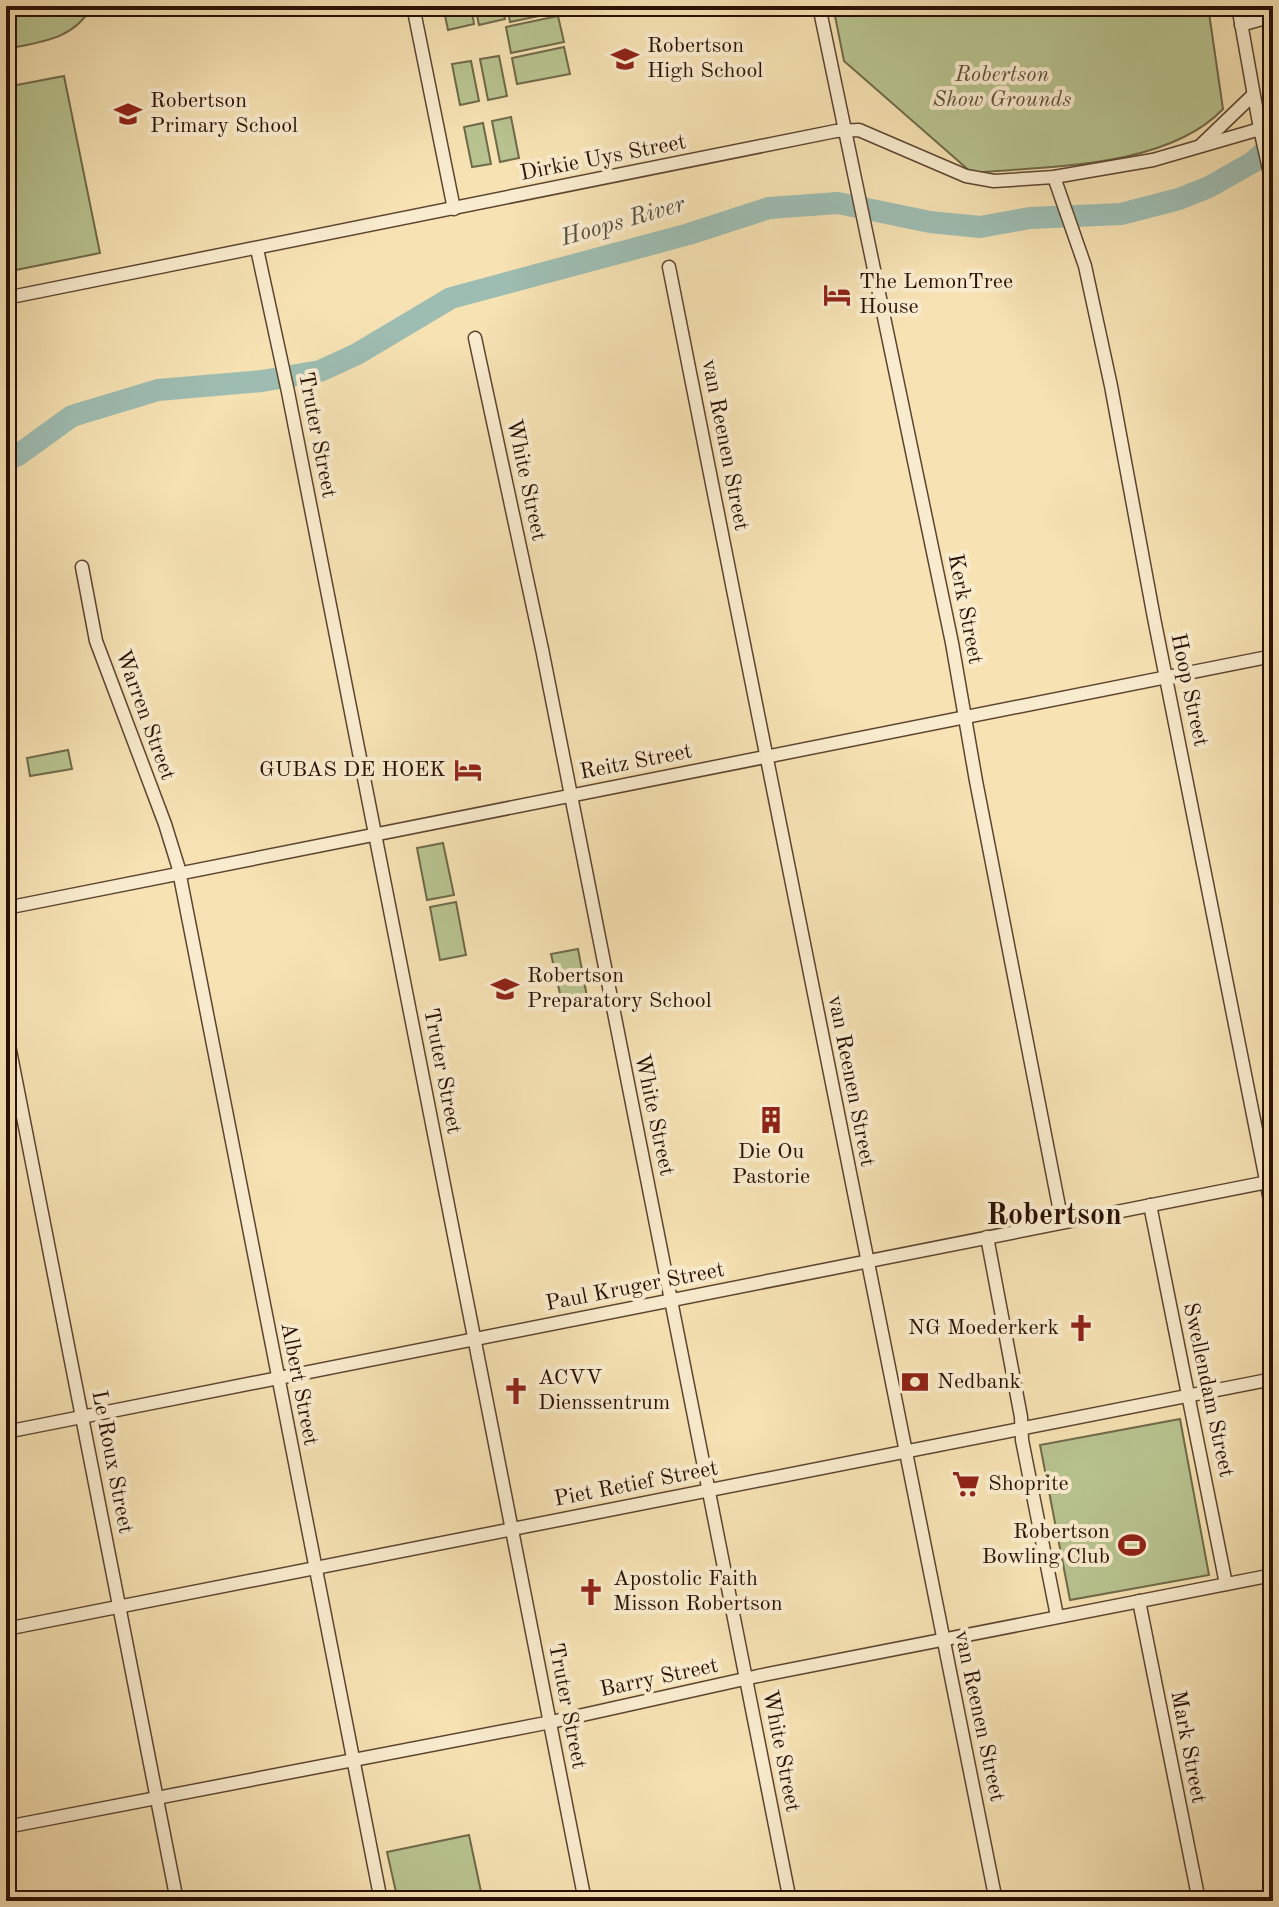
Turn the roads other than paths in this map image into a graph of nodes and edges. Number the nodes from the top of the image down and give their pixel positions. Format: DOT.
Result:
graph roads {
  1 [pos="413,6"];
  2 [pos="819,6"];
  3 [pos="1238,6"];
  4 [pos="1273,16"];
  5 [pos="1241,25"];
  6 [pos="1253,95"];
  7 [pos="1260,129"];
  8 [pos="845,130"];
  9 [pos="1201,145"];
  10 [pos="1054,177"];
  11 [pos="1273,187"];
  12 [pos="454,209"];
  13 [pos="257,249"];
  14 [pos="669,267"];
  15 [pos="6,298"];
  16 [pos="475,338"];
  17 [pos="82,567"];
  18 [pos="1273,656"];
  19 [pos="1166,676"];
  20 [pos="965,718"];
  21 [pos="767,758"];
  22 [pos="570,795"];
  23 [pos="375,836"];
  24 [pos="179,875"];
  25 [pos="6,908"];
  26 [pos="6,1030"];
  27 [pos="1270,1182"];
  28 [pos="1150,1205"];
  29 [pos="1273,1215"];
  30 [pos="1062,1222"];
  31 [pos="987,1237"];
  32 [pos="867,1261"];
  33 [pos="671,1300"];
  34 [pos="475,1339"];
  35 [pos="277,1378"];
  36 [pos="1273,1379"];
  37 [pos="1190,1395"];
  38 [pos="83,1417"];
  39 [pos="1021,1428"];
  40 [pos="6,1432"];
  41 [pos="905,1452"];
  42 [pos="708,1490"];
  43 [pos="512,1528"];
  44 [pos="316,1569"];
  45 [pos="1273,1575"];
  46 [pos="1226,1584"];
  47 [pos="1139,1601"];
  48 [pos="120,1607"];
  49 [pos="1057,1616"];
  50 [pos="6,1629"];
  51 [pos="944,1640"];
  52 [pos="746,1680"];
  53 [pos="551,1722"];
  54 [pos="354,1760"];
  55 [pos="157,1798"];
  56 [pos="6,1827"];
  57 [pos="177,1901"];
  58 [pos="381,1901"];
  59 [pos="585,1901"];
  60 [pos="790,1901"];
  61 [pos="996,1901"];
  62 [pos="1199,1901"];
  1 -- 12 [label="street"];
  2 -- 8 [label="street, Kerk Street"];
  3 -- 5 [label="street"];
  4 -- 5 [label="street"];
  5 -- 6 [label="street"];
  6 -- 7 [label="street"];
  6 -- 9 [label="street, Dirkie Uys Street"];
  7 -- 9 [label="street, Dirkie Uys Street"];
  7 -- 11 [label="street"];
  8 -- 10 [label="street, Dirkie Uys Street"];
  8 -- 12 [label="street, Dirkie Uys Street"];
  8 -- 20 [label="street, Kerk Street"];
  9 -- 10 [label="street, Dirkie Uys Street"];
  10 -- 19 [label="street, Hoop Street"];
  12 -- 13 [label="street, Dirkie Uys Street"];
  13 -- 15 [label="street, Dirkie Uys Street"];
  13 -- 23 [label="street, Truter Street"];
  14 -- 21 [label="street, van Reenen Street"];
  16 -- 22 [label="street, White Street"];
  17 -- 24 [label="street, Warren Street"];
  18 -- 19 [label="street, Reitz Street"];
  19 -- 20 [label="street, Reitz Street"];
  19 -- 27 [label="street, Hoop Street"];
  20 -- 21 [label="street, Reitz Street"];
  20 -- 30 [label="street, Kerk Street"];
  21 -- 22 [label="street, Reitz Street"];
  21 -- 32 [label="street, van Reenen Street"];
  22 -- 23 [label="street, Reitz Street"];
  22 -- 33 [label="street, White Street"];
  23 -- 24 [label="street, Reitz Street"];
  23 -- 34 [label="street, Truter Street"];
  24 -- 25 [label="street, Reitz Street"];
  24 -- 35 [label="street, Albert Street"];
  26 -- 38 [label="street, Le Roux Street"];
  27 -- 28 [label="street, Paul Kruger Street"];
  27 -- 29 [label="street, Hoop Street"];
  28 -- 30 [label="street, Paul Kruger Street"];
  28 -- 37 [label="street, Swellendam Street"];
  30 -- 31 [label="street, Paul Kruger Street"];
  31 -- 32 [label="street, Paul Kruger Street"];
  31 -- 39 [label="street"];
  32 -- 33 [label="street, Paul Kruger Street"];
  32 -- 41 [label="street, van Reenen Street"];
  33 -- 34 [label="street, Paul Kruger Street"];
  33 -- 42 [label="street, White Street"];
  34 -- 35 [label="street, Paul Kruger Street"];
  34 -- 43 [label="street, Truter Street"];
  35 -- 38 [label="street, Paul Kruger Street"];
  35 -- 44 [label="street, Albert Street"];
  36 -- 37 [label="street, Piet Retief Street"];
  37 -- 39 [label="street, Piet Retief Street"];
  37 -- 46 [label="street, Swellendam Street"];
  38 -- 40 [label="street, Paul Kruger Street"];
  38 -- 48 [label="street, Le Roux Street"];
  39 -- 41 [label="street, Piet Retief Street"];
  39 -- 49 [label="street"];
  41 -- 42 [label="street, Piet Retief Street"];
  41 -- 51 [label="street, van Reenen Street"];
  42 -- 43 [label="street, Piet Retief Street"];
  42 -- 52 [label="street, White Street"];
  43 -- 44 [label="street, Piet Retief Street"];
  43 -- 53 [label="street, Truter Street"];
  44 -- 48 [label="street, Piet Retief Street"];
  44 -- 54 [label="street, Albert Street"];
  45 -- 46 [label="street, Barry Street"];
  46 -- 47 [label="street, Barry Street"];
  47 -- 49 [label="street, Barry Street"];
  47 -- 62 [label="street, Mark Street"];
  48 -- 50 [label="street, Piet Retief Street"];
  48 -- 55 [label="street, Le Roux Street"];
  49 -- 51 [label="street, Barry Street"];
  51 -- 52 [label="street, Barry Street"];
  51 -- 61 [label="street, van Reenen Street"];
  52 -- 53 [label="street, Barry Street"];
  52 -- 60 [label="street, White Street"];
  53 -- 54 [label="street, Barry Street"];
  53 -- 59 [label="street, Truter Street"];
  54 -- 55 [label="street, Barry Street"];
  54 -- 58 [label="street, Albert Street"];
  55 -- 56 [label="street, Barry Street"];
  55 -- 57 [label="street, Le Roux Street"];
}
